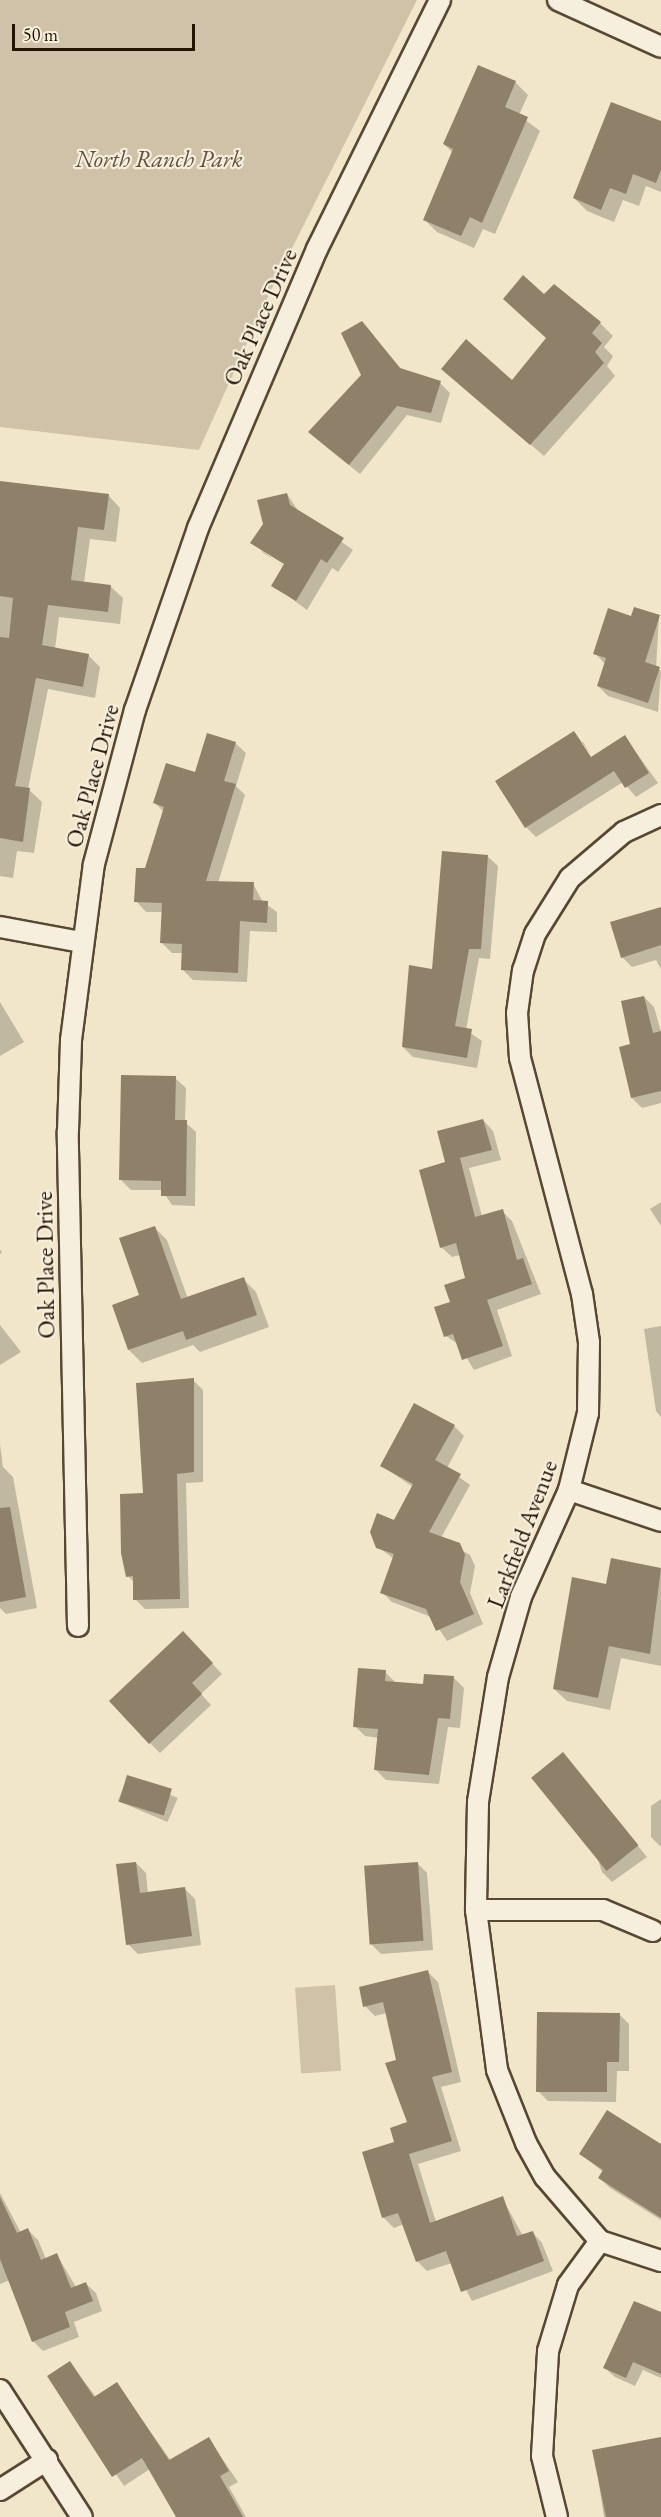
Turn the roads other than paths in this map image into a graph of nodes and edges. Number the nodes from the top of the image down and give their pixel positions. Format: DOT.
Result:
graph roads {
  1 [pos="440,0"];
  2 [pos="558,0"];
  3 [pos="661,47"];
  4 [pos="661,815"];
  5 [pos="0,927"];
  6 [pos="81,942"];
  7 [pos="568,1490"];
  8 [pos="661,1521"];
  9 [pos="78,1626"];
  10 [pos="476,1910"];
  11 [pos="653,1931"];
  12 [pos="600,2241"];
  13 [pos="661,2261"];
  14 [pos="0,2390"];
  15 [pos="47,2460"];
  16 [pos="0,2490"];
  17 [pos="82,2517"];
  18 [pos="557,2517"];
  1 -- 6 [label="street, Oak Place Drive"];
  2 -- 3 [label="street"];
  4 -- 7 [label="street, Larkfield Avenue"];
  5 -- 6 [label="street"];
  6 -- 9 [label="street, Oak Place Drive"];
  7 -- 8 [label="street"];
  7 -- 10 [label="street, Larkfield Avenue"];
  10 -- 11 [label="street"];
  10 -- 12 [label="street, Larkfield Avenue"];
  12 -- 13 [label="street"];
  12 -- 18 [label="street"];
  14 -- 15 [label="street"];
  15 -- 16 [label="street"];
  15 -- 17 [label="street"];
}
